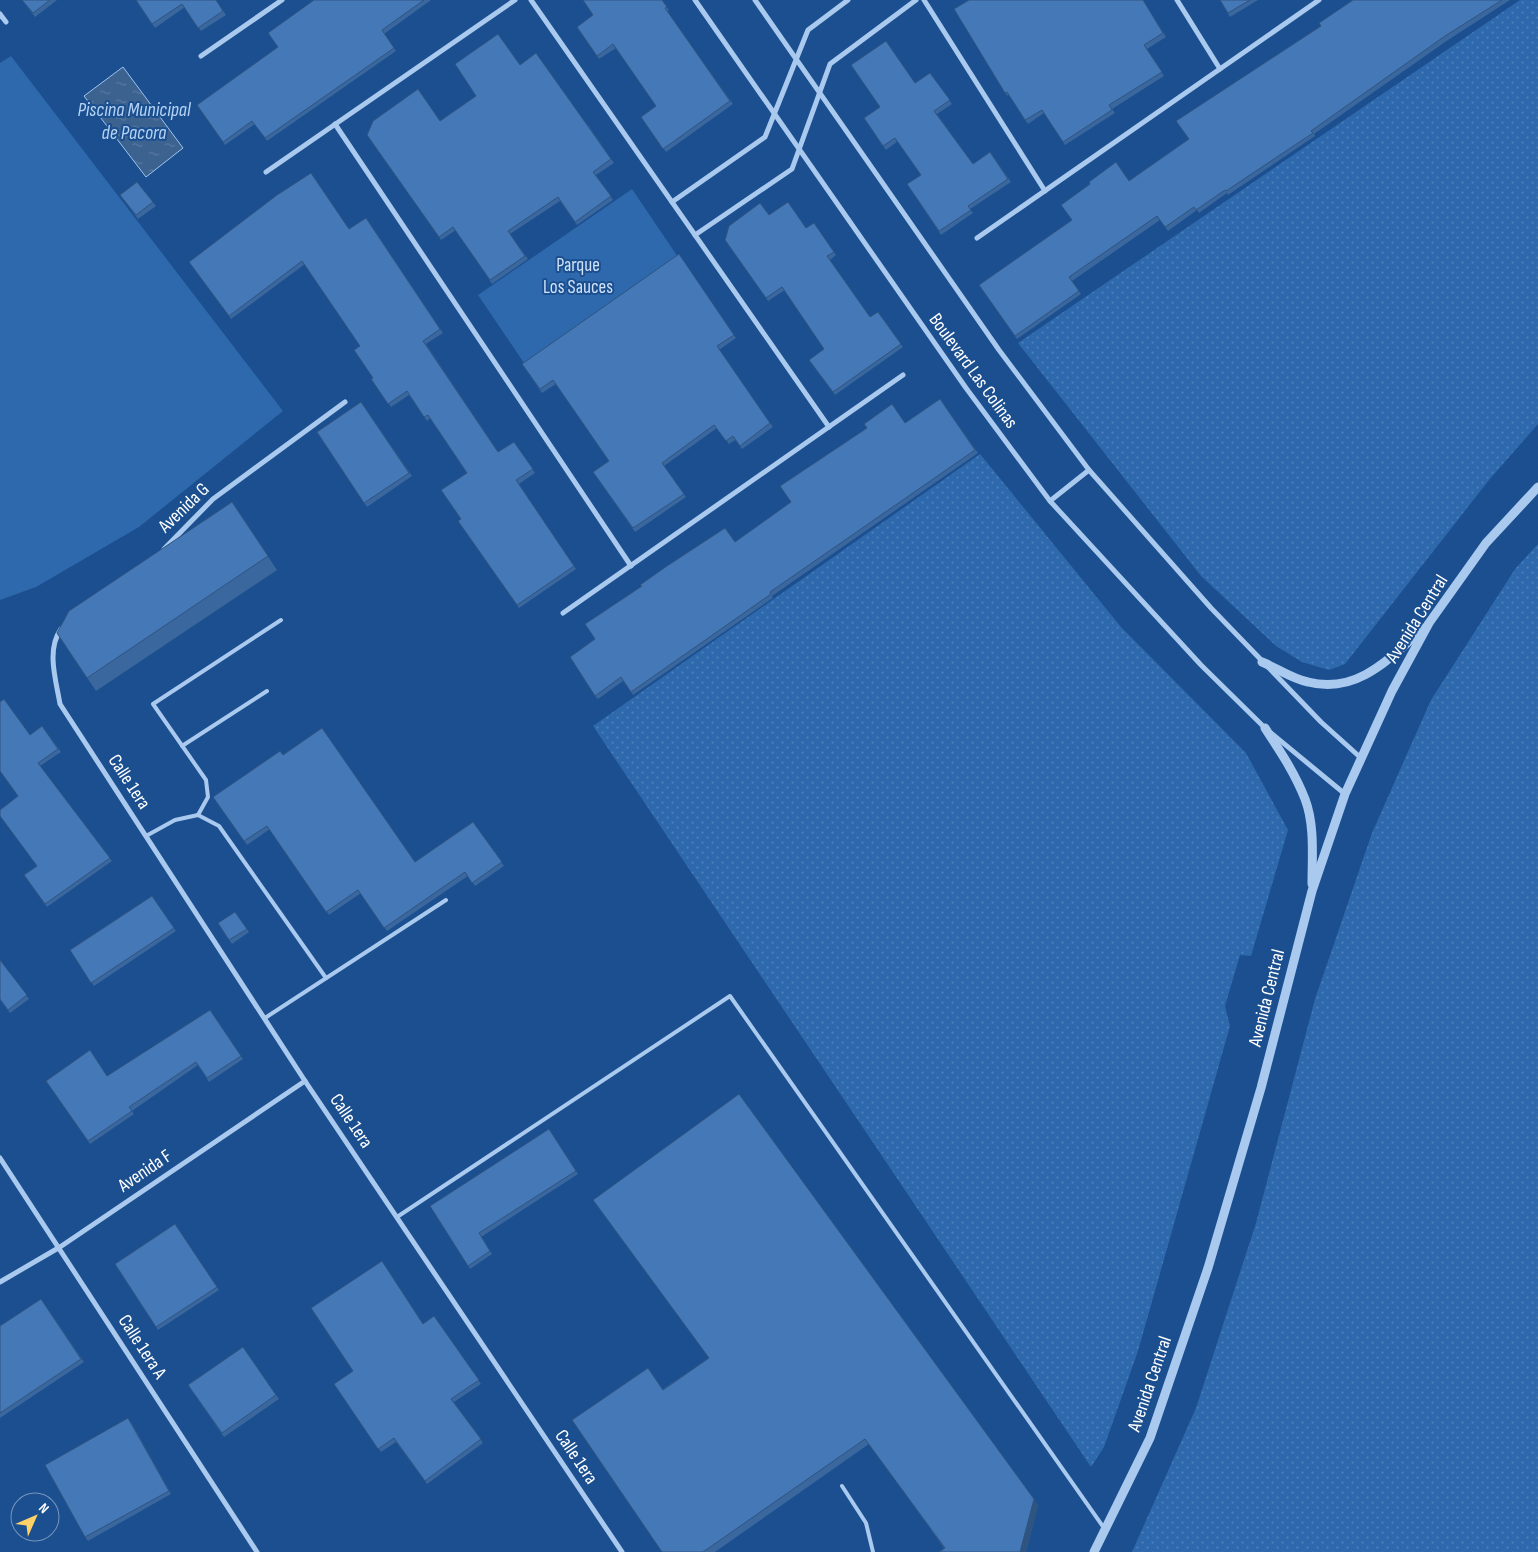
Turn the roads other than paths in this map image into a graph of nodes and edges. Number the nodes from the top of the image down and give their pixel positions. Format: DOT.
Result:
graph roads {
  1 [pos="282,0"];
  2 [pos="515,0"];
  3 [pos="531,0"];
  4 [pos="695,0"];
  5 [pos="755,0"];
  6 [pos="848,0"];
  7 [pos="916,0"];
  8 [pos="924,0"];
  9 [pos="1177,0"];
  10 [pos="1319,0"];
  11 [pos="0,14"];
  12 [pos="6,22"];
  13 [pos="201,56"];
  14 [pos="796,59"];
  15 [pos="1220,69"];
  16 [pos="820,92"];
  17 [pos="774,112"];
  18 [pos="335,124"];
  19 [pos="798,148"];
  20 [pos="266,172"];
  21 [pos="1045,191"];
  22 [pos="672,202"];
  23 [pos="695,235"];
  24 [pos="977,238"];
  25 [pos="904,375"];
  26 [pos="345,402"];
  27 [pos="829,427"];
  28 [pos="1089,470"];
  29 [pos="1538,487"];
  30 [pos="1050,501"];
  31 [pos="160,552"];
  32 [pos="631,566"];
  33 [pos="563,613"];
  34 [pos="281,620"];
  35 [pos="65,623"];
  36 [pos="1429,623"];
  37 [pos="1262,662"];
  38 [pos="267,691"];
  39 [pos="1266,728"];
  40 [pos="182,746"];
  41 [pos="1360,758"];
  42 [pos="1345,794"];
  43 [pos="198,815"];
  44 [pos="146,836"];
  45 [pos="1312,891"];
  46 [pos="446,900"];
  47 [pos="326,978"];
  48 [pos="265,1018"];
  49 [pos="305,1081"];
  50 [pos="0,1158"];
  51 [pos="397,1217"];
  52 [pos="60,1247"];
  53 [pos="0,1282"];
  54 [pos="842,1486"];
  55 [pos="1105,1530"];
  56 [pos="257,1552"];
  57 [pos="622,1552"];
  58 [pos="873,1552"];
  59 [pos="1094,1552"];
  1 -- 13 [label="street"];
  2 -- 18 [label="street"];
  3 -- 22 [label="street"];
  4 -- 17 [label="street, Boulevard Las Colinas"];
  5 -- 14 [label="street, Boulevard Las Colinas"];
  6 -- 14 [label="street"];
  7 -- 16 [label="street"];
  8 -- 21 [label="street"];
  9 -- 15 [label="street"];
  10 -- 15 [label="street"];
  11 -- 12 [label="street"];
  14 -- 16 [label="street, Boulevard Las Colinas"];
  14 -- 17 [label="street"];
  15 -- 21 [label="street"];
  16 -- 19 [label="street"];
  16 -- 28 [label="street, Boulevard Las Colinas"];
  17 -- 19 [label="street, Boulevard Las Colinas"];
  17 -- 22 [label="street"];
  18 -- 20 [label="street"];
  18 -- 32 [label="street"];
  19 -- 23 [label="street"];
  19 -- 30 [label="street, Boulevard Las Colinas"];
  21 -- 24 [label="street"];
  22 -- 23 [label="street"];
  23 -- 27 [label="street"];
  25 -- 27 [label="street"];
  26 -- 31 [label="street, Avenida G"];
  27 -- 32 [label="street"];
  28 -- 30 [label="street"];
  28 -- 37 [label="street, Boulevard Las Colinas"];
  29 -- 36 [label="street, Avenida Central"];
  30 -- 39 [label="street, Boulevard Las Colinas"];
  32 -- 33 [label="street"];
  34 -- 40 [label="lane"];
  35 -- 44 [label="street, Calle 1era"];
  36 -- 37 [label="street"];
  36 -- 41 [label="street, Avenida Central"];
  37 -- 41 [label="street, Boulevard Las Colinas"];
  38 -- 40 [label="lane"];
  39 -- 42 [label="street, Boulevard Las Colinas"];
  39 -- 45 [label="street"];
  40 -- 43 [label="lane"];
  41 -- 42 [label="street, Avenida Central"];
  42 -- 45 [label="street, Avenida Central"];
  43 -- 44 [label="lane"];
  43 -- 47 [label="lane"];
  44 -- 48 [label="street, Calle 1era"];
  45 -- 55 [label="street, Avenida Central"];
  46 -- 47 [label="lane"];
  47 -- 48 [label="lane"];
  48 -- 49 [label="street, Calle 1era"];
  49 -- 51 [label="street, Calle 1era"];
  49 -- 52 [label="street, Avenida F"];
  50 -- 52 [label="street, Calle 1era A"];
  51 -- 55 [label="lane"];
  51 -- 57 [label="street, Calle 1era"];
  52 -- 53 [label="street, Avenida F"];
  52 -- 56 [label="street, Calle 1era A"];
  54 -- 58 [label="lane"];
  55 -- 59 [label="street, Avenida Central"];
}
